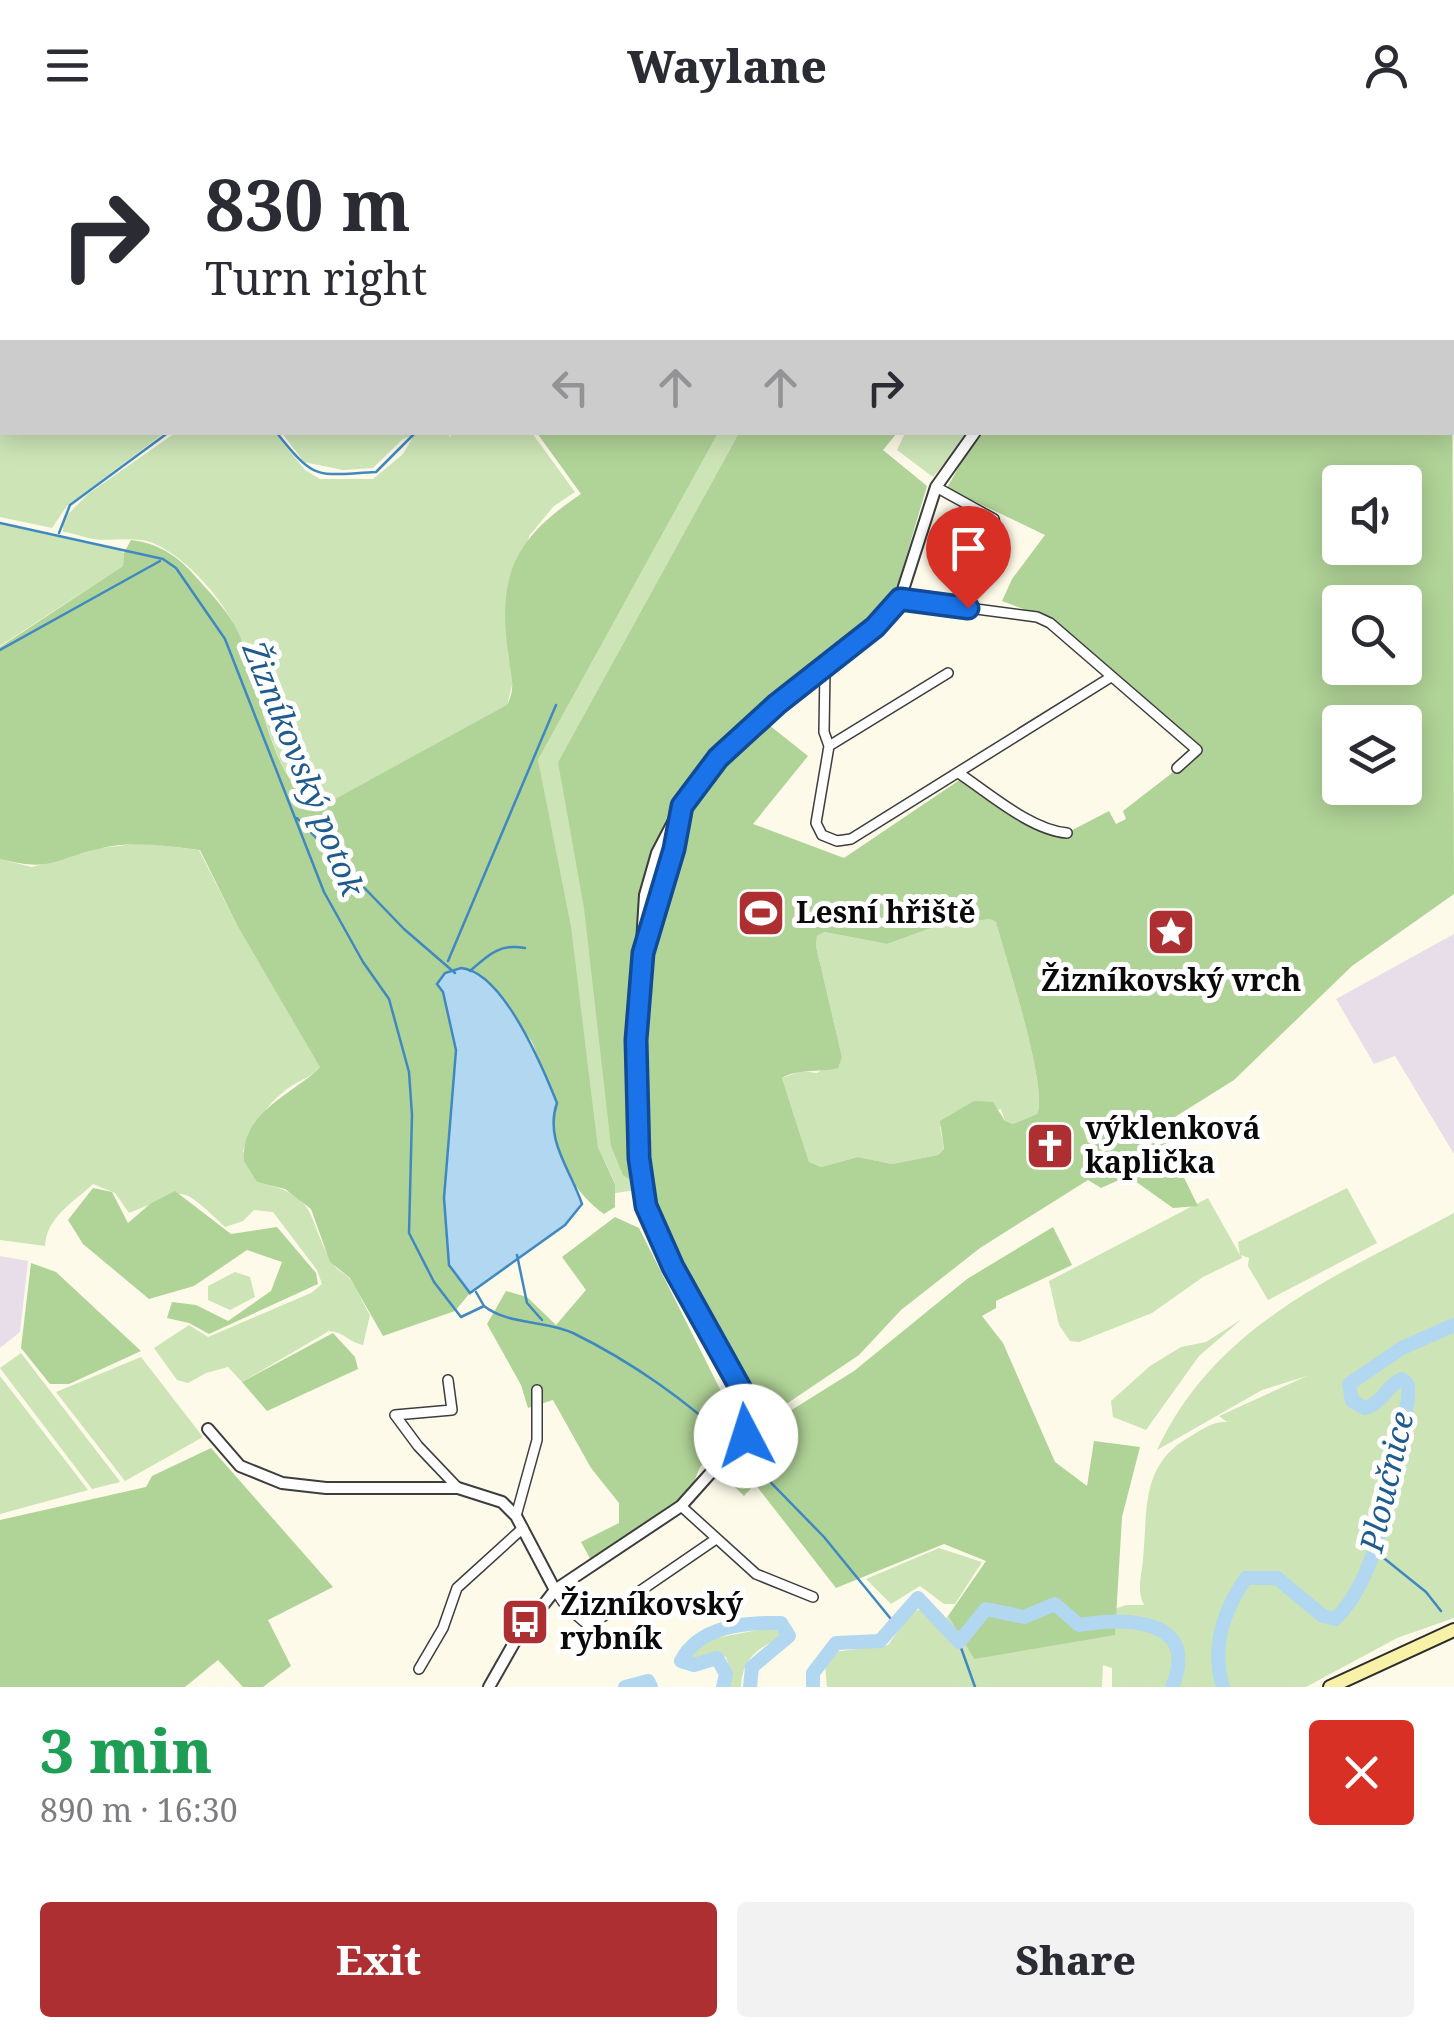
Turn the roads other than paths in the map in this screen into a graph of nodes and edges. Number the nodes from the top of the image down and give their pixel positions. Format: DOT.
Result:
graph roads {
  1 [pos="974,435"];
  2 [pos="936,487"];
  3 [pos="996,531"];
  4 [pos="900,599"];
  5 [pos="824,670"];
  6 [pos="948,674"];
  7 [pos="1111,677"];
  8 [pos="828,746"];
  9 [pos="1176,768"];
  10 [pos="960,774"];
  11 [pos="1067,833"];
  12 [pos="448,1380"];
  13 [pos="537,1390"];
  14 [pos="208,1429"];
  15 [pos="458,1488"];
  16 [pos="681,1506"];
  17 [pos="516,1516"];
  18 [pos="523,1528"];
  19 [pos="716,1540"];
  20 [pos="556,1590"];
  21 [pos="813,1597"];
  22 [pos="1454,1630"];
  23 [pos="419,1669"];
  24 [pos="489,1687"];
  25 [pos="1330,1687"];
  1 -- 2 [label="street"];
  2 -- 3 [label="street"];
  2 -- 4 [label="street"];
  4 -- 5 [label="street"];
  4 -- 7 [label="street"];
  5 -- 8 [label="street"];
  5 -- 16 [label="street"];
  6 -- 8 [label="street"];
  7 -- 9 [label="street"];
  7 -- 10 [label="street"];
  8 -- 10 [label="street"];
  10 -- 11 [label="street"];
  12 -- 15 [label="street"];
  13 -- 17 [label="street"];
  14 -- 15 [label="street"];
  15 -- 17 [label="street"];
  16 -- 19 [label="street"];
  16 -- 20 [label="street"];
  17 -- 18 [label="street"];
  18 -- 20 [label="street"];
  18 -- 23 [label="street"];
  19 -- 20 [label="street"];
  19 -- 21 [label="street"];
  20 -- 24 [label="street"];
  22 -- 25 [label="main road"];
}
